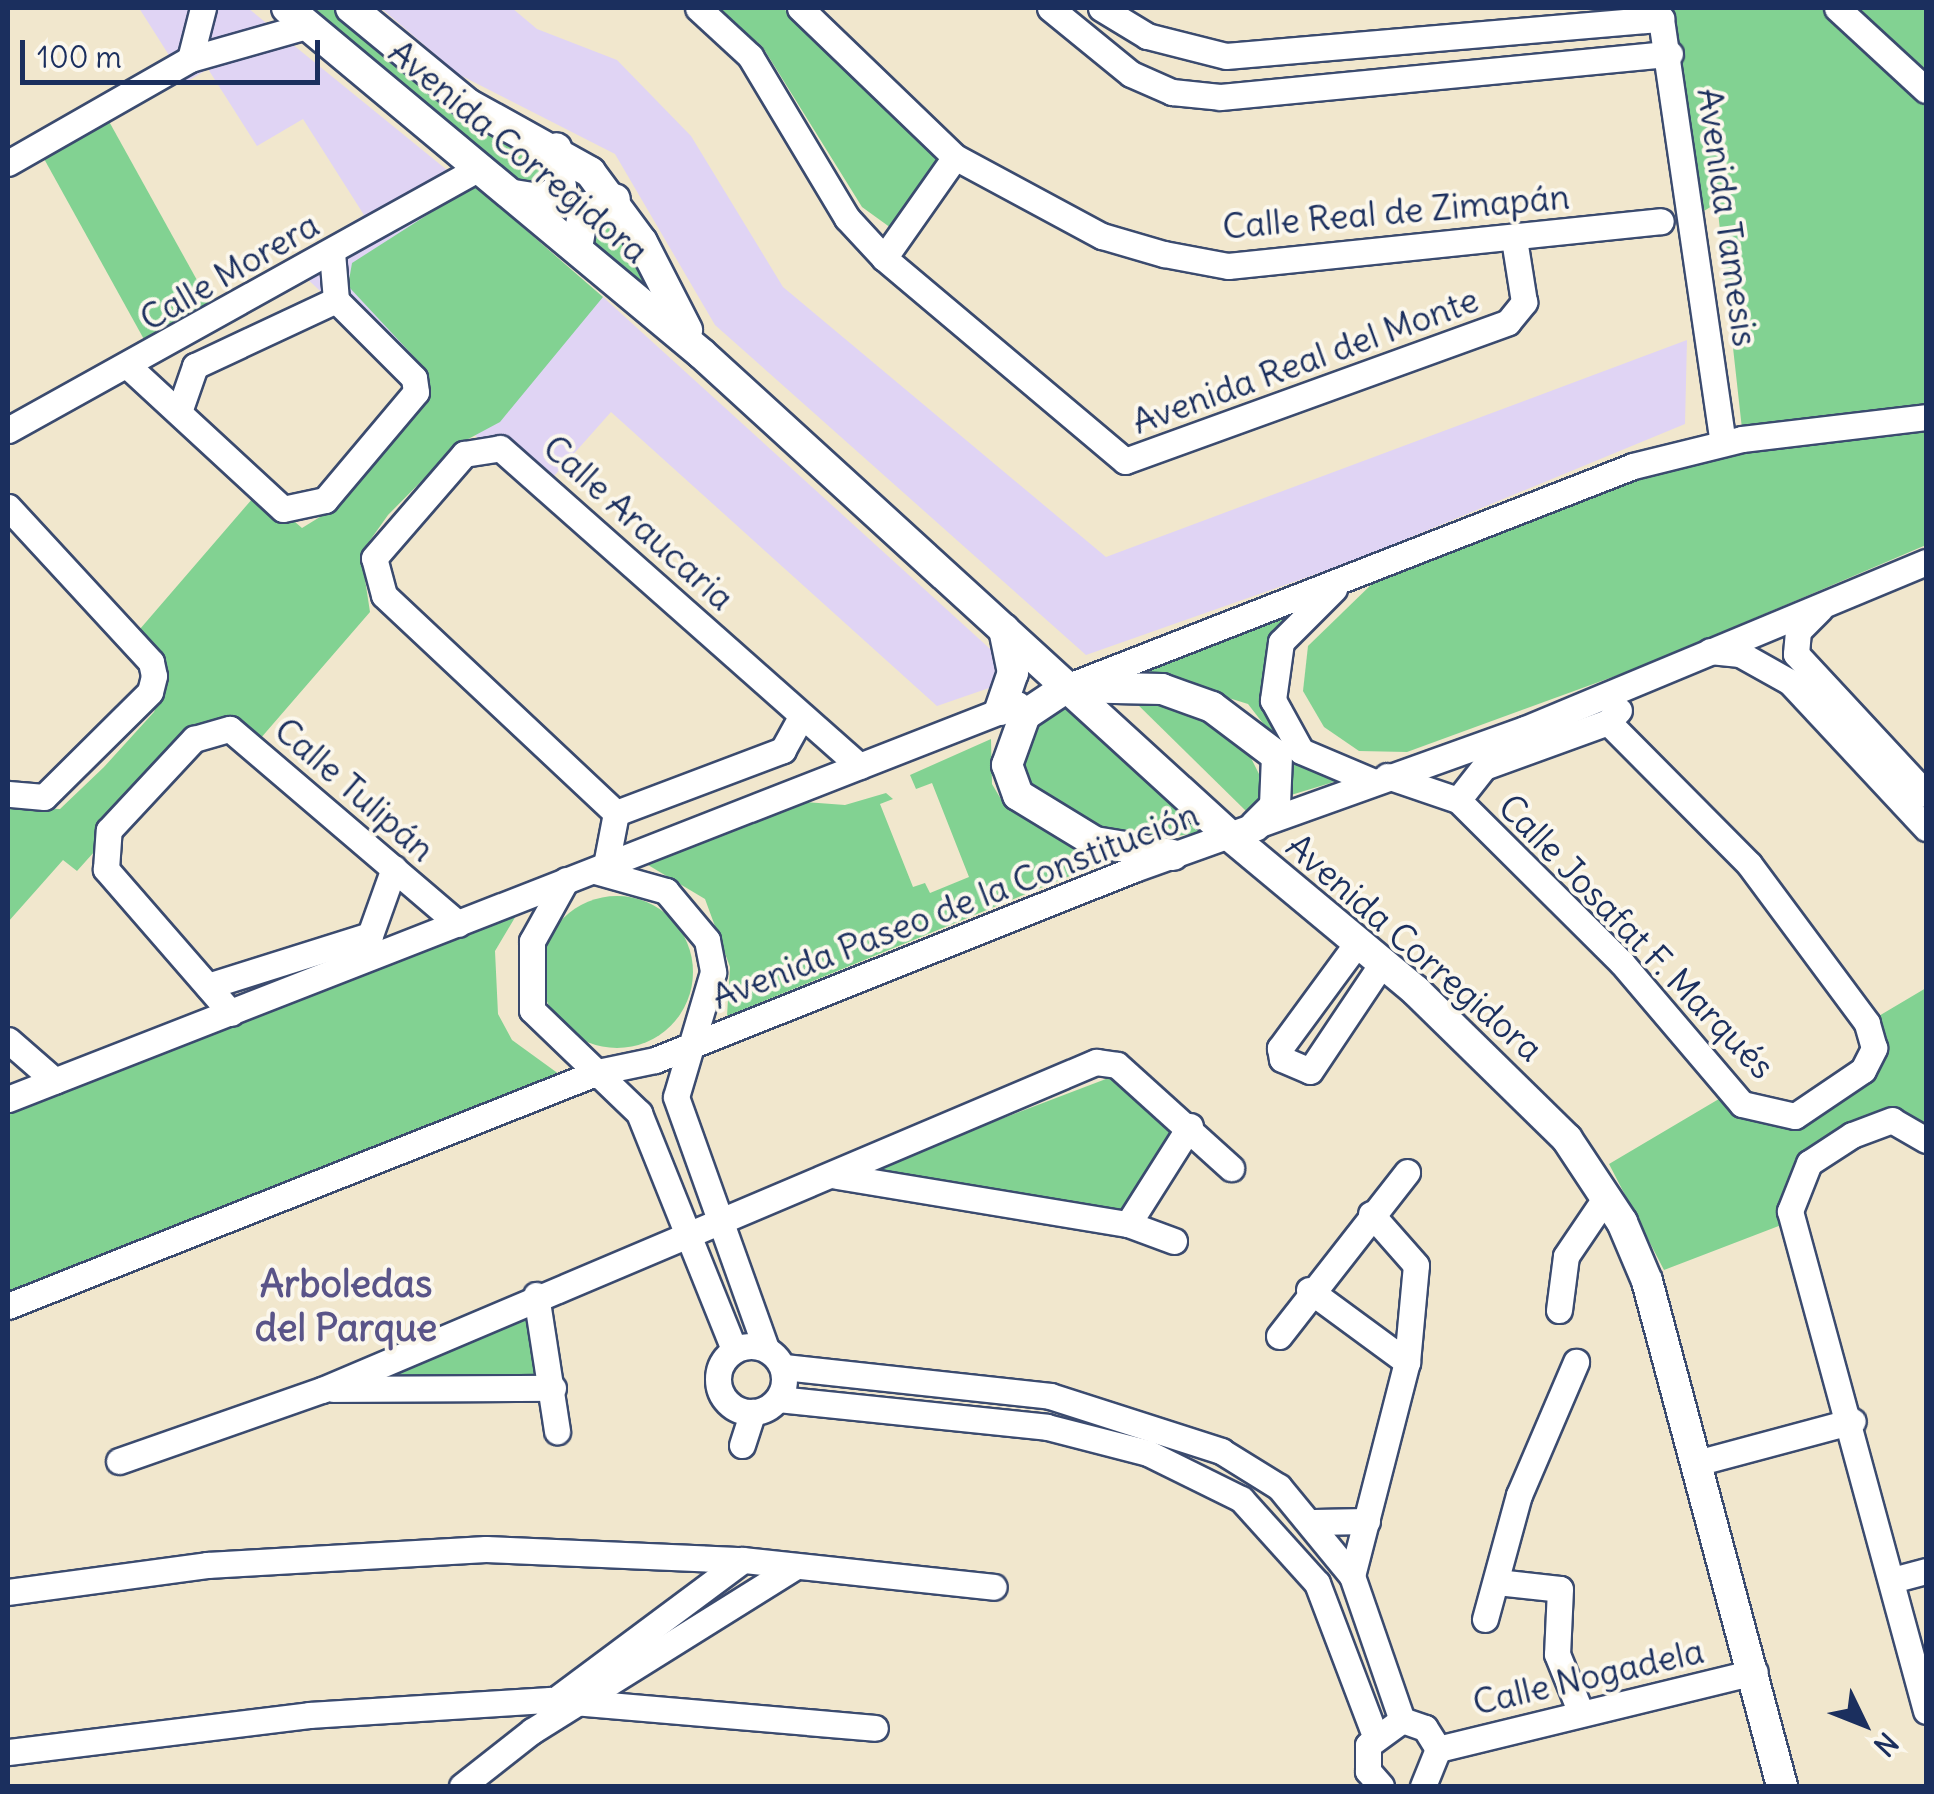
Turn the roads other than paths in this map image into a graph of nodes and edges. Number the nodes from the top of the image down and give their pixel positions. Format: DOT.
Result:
graph roads {
  1 [pos="203,8"];
  2 [pos="352,8"];
  3 [pos="698,8"];
  4 [pos="800,8"];
  5 [pos="1050,8"];
  6 [pos="1101,8"];
  7 [pos="1837,8"];
  8 [pos="299,16"];
  9 [pos="1147,36"];
  10 [pos="1670,54"];
  11 [pos="190,59"];
  12 [pos="1132,74"];
  13 [pos="1926,90"];
  14 [pos="556,148"];
  15 [pos="955,157"];
  16 [pos="8,163"];
  17 [pos="482,167"];
  18 [pos="514,195"];
  19 [pos="615,199"];
  20 [pos="1661,222"];
  21 [pos="1514,239"];
  22 [pos="642,242"];
  23 [pos="577,248"];
  24 [pos="332,252"];
  25 [pos="884,258"];
  26 [pos="604,272"];
  27 [pos="336,300"];
  28 [pos="702,354"];
  29 [pos="128,367"];
  30 [pos="178,412"];
  31 [pos="1926,417"];
  32 [pos="8,430"];
  33 [pos="1723,442"];
  34 [pos="8,507"];
  35 [pos="1926,562"];
  36 [pos="1354,573"];
  37 [pos="1926,583"];
  38 [pos="1872,584"];
  39 [pos="1828,600"];
  40 [pos="1004,629"];
  41 [pos="1710,651"];
  42 [pos="1646,678"];
  43 [pos="1067,687"];
  44 [pos="1000,710"];
  45 [pos="801,717"];
  46 [pos="1608,722"];
  47 [pos="859,766"];
  48 [pos="1380,778"];
  49 [pos="8,794"];
  50 [pos="1926,794"];
  51 [pos="1458,800"];
  52 [pos="616,813"];
  53 [pos="1926,828"];
  54 [pos="1242,830"];
  55 [pos="1173,855"];
  56 [pos="394,868"];
  57 [pos="588,871"];
  58 [pos="458,924"];
  59 [pos="1358,942"];
  60 [pos="1383,962"];
  61 [pos="208,986"];
  62 [pos="232,1012"];
  63 [pos="8,1040"];
  64 [pos="686,1048"];
  65 [pos="598,1072"];
  66 [pos="56,1081"];
  67 [pos="8,1099"];
  68 [pos="1190,1126"];
  69 [pos="1926,1140"];
  70 [pos="1230,1168"];
  71 [pos="1407,1172"];
  72 [pos="836,1176"];
  73 [pos="1606,1196"];
  74 [pos="1370,1214"];
  75 [pos="726,1221"];
  76 [pos="1128,1224"];
  77 [pos="693,1232"];
  78 [pos="1174,1241"];
  79 [pos="1309,1290"];
  80 [pos="536,1295"];
  81 [pos="8,1306"];
  82 [pos="1559,1310"];
  83 [pos="1279,1336"];
  84 [pos="734,1349"];
  85 [pos="775,1358"];
  86 [pos="1407,1362"];
  87 [pos="1576,1362"];
  88 [pos="553,1388"];
  89 [pos="322,1390"];
  90 [pos="778,1399"];
  91 [pos="753,1412"];
  92 [pos="1853,1421"];
  93 [pos="1158,1425"];
  94 [pos="557,1431"];
  95 [pos="742,1445"];
  96 [pos="1148,1453"];
  97 [pos="120,1461"];
  98 [pos="1700,1462"];
  99 [pos="1367,1521"];
  100 [pos="1314,1522"];
  101 [pos="743,1560"];
  102 [pos="794,1567"];
  103 [pos="1926,1571"];
  104 [pos="1352,1576"];
  105 [pos="1896,1580"];
  106 [pos="1497,1582"];
  107 [pos="994,1587"];
  108 [pos="8,1592"];
  109 [pos="1485,1619"];
  110 [pos="1755,1672"];
  111 [pos="562,1703"];
  112 [pos="1926,1711"];
  113 [pos="1580,1714"];
  114 [pos="1402,1720"];
  115 [pos="875,1728"];
  116 [pos="1374,1733"];
  117 [pos="1438,1748"];
  118 [pos="8,1752"];
  119 [pos="1427,1785"];
  120 [pos="462,1786"];
  121 [pos="1381,1786"];
  122 [pos="1782,1786"];
  1 -- 11 [label="street"];
  2 -- 14 [label="main road, Avenida Corregidora"];
  3 -- 25 [label="street, Avenida Real del Monte"];
  4 -- 15 [label="street, Calle Real de Zimapán"];
  5 -- 12 [label="street"];
  6 -- 9 [label="street"];
  7 -- 13 [label="street"];
  8 -- 11 [label="street"];
  8 -- 17 [label="main road, Avenida Corregidora"];
  9 -- 10 [label="street, Avenida Tamesis"];
  9 -- 12 [label="street"];
  10 -- 12 [label="street"];
  10 -- 33 [label="street, Avenida Tamesis"];
  11 -- 16 [label="street"];
  14 -- 18 [label="main road"];
  14 -- 19 [label="main road, Avenida Corregidora"];
  15 -- 21 [label="street, Calle Real de Zimapán"];
  15 -- 25 [label="street"];
  17 -- 18 [label="main road, Avenida Corregidora"];
  17 -- 24 [label="street, Calle Morera"];
  18 -- 23 [label="main road, Avenida Corregidora"];
  19 -- 22 [label="main road, Avenida Corregidora"];
  19 -- 23 [label="main road"];
  20 -- 21 [label="street, Calle Real de Zimapán"];
  21 -- 25 [label="street, Avenida Real del Monte"];
  22 -- 26 [label="main road"];
  22 -- 28 [label="main road, Avenida Corregidora"];
  23 -- 26 [label="main road, Avenida Corregidora"];
  24 -- 27 [label="street"];
  24 -- 29 [label="street, Calle Morera"];
  26 -- 28 [label="main road, Avenida Corregidora"];
  27 -- 30 [label="street, Calle Morera"];
  27 -- 30 [label="street"];
  28 -- 40 [label="main road, Avenida Corregidora"];
  29 -- 30 [label="street"];
  29 -- 32 [label="street, Calle Morera"];
  31 -- 33 [label="street"];
  33 -- 36 [label="street"];
  34 -- 49 [label="street"];
  35 -- 38 [label="street, Avenida Paseo de la Constitución"];
  36 -- 43 [label="street"];
  36 -- 48 [label="street, Calle Josafat F. Marqués"];
  37 -- 38 [label="street"];
  38 -- 39 [label="street, Avenida Paseo de la Constitución"];
  39 -- 41 [label="street, Avenida Paseo de la Constitución"];
  39 -- 50 [label="street"];
  40 -- 43 [label="main road, Avenida Corregidora"];
  40 -- 44 [label="main road"];
  41 -- 42 [label="street, Avenida Paseo de la Constitución"];
  41 -- 53 [label="street"];
  42 -- 46 [label="street"];
  42 -- 48 [label="street, Avenida Paseo de la Constitución"];
  43 -- 44 [label="street"];
  43 -- 54 [label="main road, Avenida Corregidora"];
  43 -- 54 [label="main road"];
  43 -- 55 [label="main road"];
  44 -- 47 [label="street"];
  45 -- 47 [label="street, Calle Araucaria"];
  45 -- 52 [label="street"];
  45 -- 52 [label="street, Calle Araucaria"];
  46 -- 51 [label="street"];
  46 -- 51 [label="street, Calle Josafat F. Marqués"];
  47 -- 57 [label="street"];
  48 -- 51 [label="street, Calle Josafat F. Marqués"];
  48 -- 54 [label="street, Avenida Paseo de la Constitución"];
  52 -- 57 [label="street"];
  54 -- 55 [label="street, Avenida Paseo de la Constitución"];
  54 -- 59 [label="main road, Avenida Corregidora"];
  55 -- 64 [label="street, Avenida Paseo de la Constitución"];
  56 -- 58 [label="street, Calle Tulipán"];
  56 -- 61 [label="street"];
  56 -- 61 [label="street, Calle Tulipán"];
  57 -- 58 [label="street"];
  57 -- 64 [label="street"];
  57 -- 65 [label="street"];
  58 -- 62 [label="street"];
  59 -- 60 [label="main road, Avenida Corregidora"];
  59 -- 60 [label="street"];
  60 -- 73 [label="main road, Avenida Corregidora"];
  61 -- 62 [label="street, Calle Tulipán"];
  62 -- 66 [label="street"];
  63 -- 66 [label="street"];
  64 -- 65 [label="street, Avenida Paseo de la Constitución"];
  64 -- 75 [label="street"];
  65 -- 77 [label="street"];
  65 -- 81 [label="street, Avenida Paseo de la Constitución"];
  66 -- 67 [label="street"];
  68 -- 70 [label="street"];
  68 -- 72 [label="street"];
  68 -- 76 [label="street"];
  69 -- 92 [label="street"];
  71 -- 74 [label="street"];
  72 -- 75 [label="street"];
  72 -- 76 [label="street"];
  73 -- 82 [label="street"];
  73 -- 98 [label="main road, Avenida Corregidora"];
  74 -- 79 [label="street"];
  74 -- 86 [label="street"];
  75 -- 77 [label="street"];
  75 -- 85 [label="street"];
  76 -- 78 [label="street"];
  77 -- 80 [label="street"];
  77 -- 84 [label="street"];
  79 -- 83 [label="street"];
  79 -- 86 [label="street"];
  80 -- 88 [label="street"];
  80 -- 89 [label="street"];
  84 -- 85 [label="street"];
  84 -- 91 [label="street"];
  85 -- 90 [label="street"];
  85 -- 93 [label="street"];
  86 -- 99 [label="street"];
  87 -- 106 [label="street"];
  88 -- 89 [label="street"];
  88 -- 94 [label="street"];
  89 -- 97 [label="street"];
  90 -- 91 [label="street"];
  90 -- 96 [label="street"];
  91 -- 95 [label="street"];
  92 -- 98 [label="street"];
  92 -- 105 [label="street"];
  93 -- 96 [label="street"];
  93 -- 100 [label="street"];
  96 -- 116 [label="street"];
  98 -- 110 [label="main road, Avenida Corregidora"];
  99 -- 100 [label="street"];
  99 -- 104 [label="street"];
  100 -- 104 [label="street"];
  101 -- 102 [label="street"];
  101 -- 108 [label="street"];
  101 -- 111 [label="street"];
  102 -- 107 [label="street"];
  102 -- 111 [label="street"];
  103 -- 105 [label="street"];
  104 -- 114 [label="street"];
  105 -- 112 [label="street"];
  106 -- 109 [label="street"];
  106 -- 113 [label="street"];
  110 -- 113 [label="street, Calle Nogadela"];
  110 -- 122 [label="main road, Avenida Corregidora"];
  111 -- 115 [label="street"];
  111 -- 118 [label="street"];
  111 -- 120 [label="street"];
  113 -- 117 [label="street, Calle Nogadela"];
  114 -- 116 [label="street"];
  114 -- 117 [label="street"];
  116 -- 121 [label="street"];
  117 -- 119 [label="street"];
}
